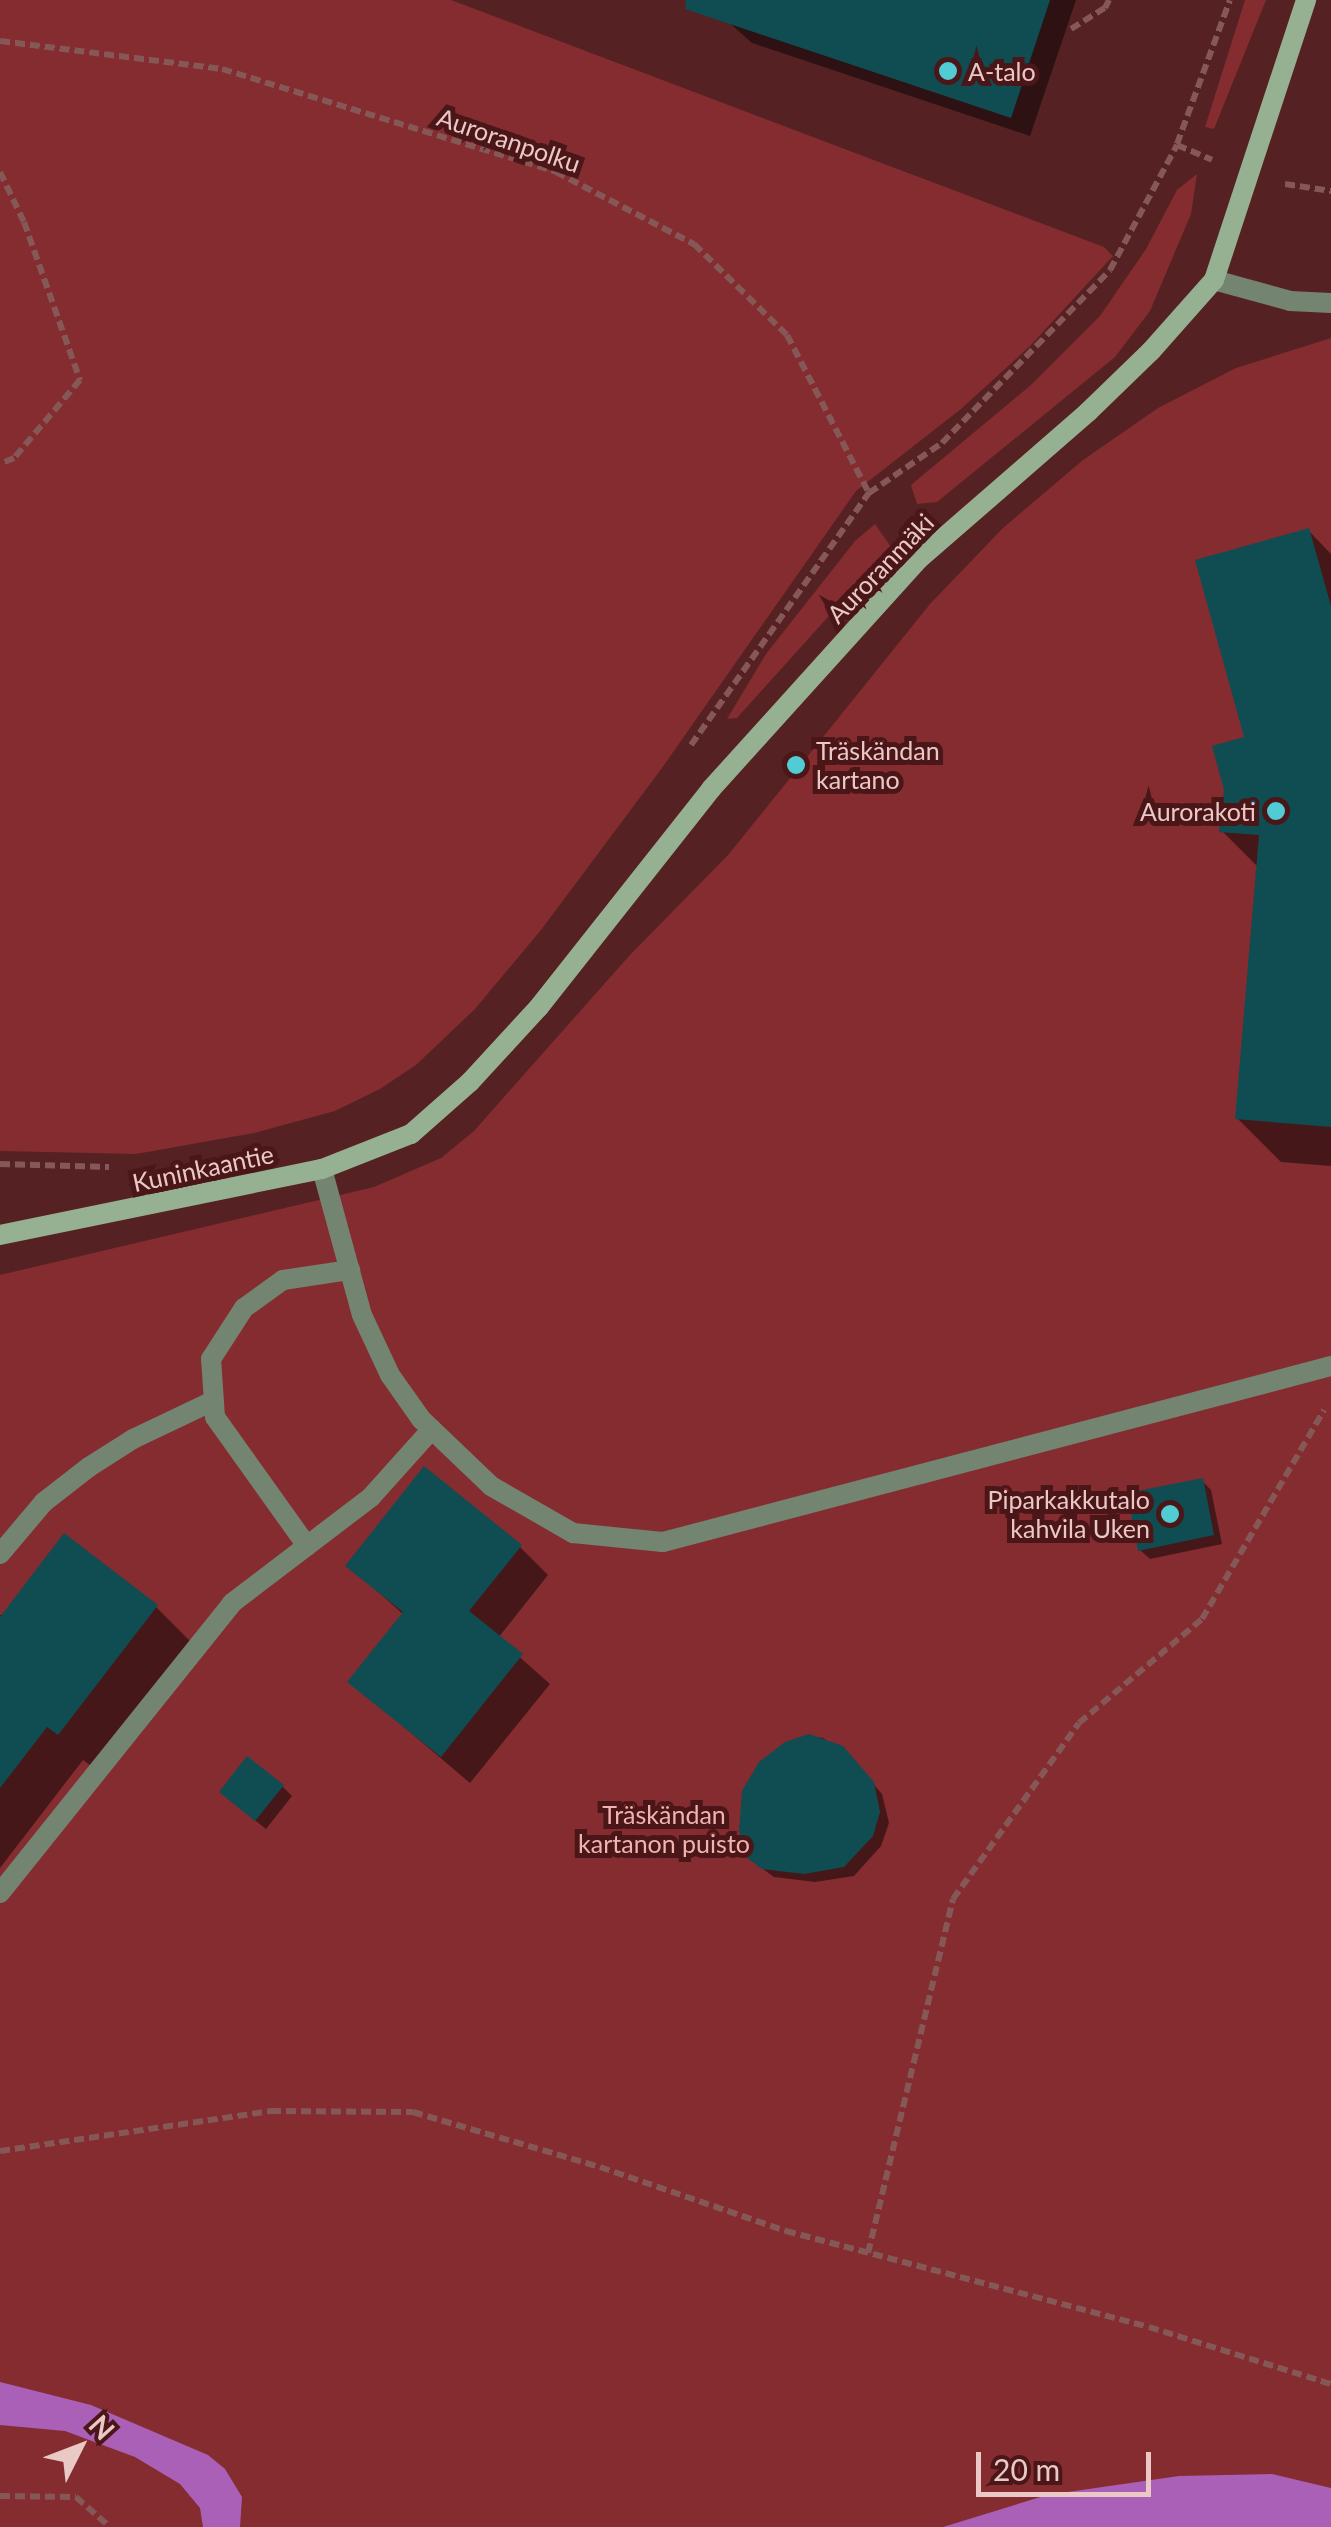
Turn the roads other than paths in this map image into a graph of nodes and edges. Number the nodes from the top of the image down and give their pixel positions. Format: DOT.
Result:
graph roads {
  1 [pos="1306,0"];
  2 [pos="1214,280"];
  3 [pos="1331,303"];
  4 [pos="412,1134"];
  5 [pos="322,1168"];
  6 [pos="0,1235"];
  7 [pos="350,1270"];
  8 [pos="1331,1366"];
  9 [pos="214,1401"];
  10 [pos="432,1429"];
  11 [pos="306,1546"];
  12 [pos="0,1554"];
  13 [pos="0,1893"];
  1 -- 2 [label="main road, Auroranmäki"];
  2 -- 3 [label="street"];
  2 -- 4 [label="main road, Auroranmäki"];
  4 -- 5 [label="main road, Kuninkaantie"];
  5 -- 6 [label="main road, Kuninkaantie"];
  5 -- 7 [label="street"];
  7 -- 9 [label="street"];
  7 -- 10 [label="street"];
  8 -- 10 [label="street"];
  9 -- 11 [label="street"];
  9 -- 12 [label="street"];
  10 -- 11 [label="street"];
  11 -- 13 [label="street"];
}
